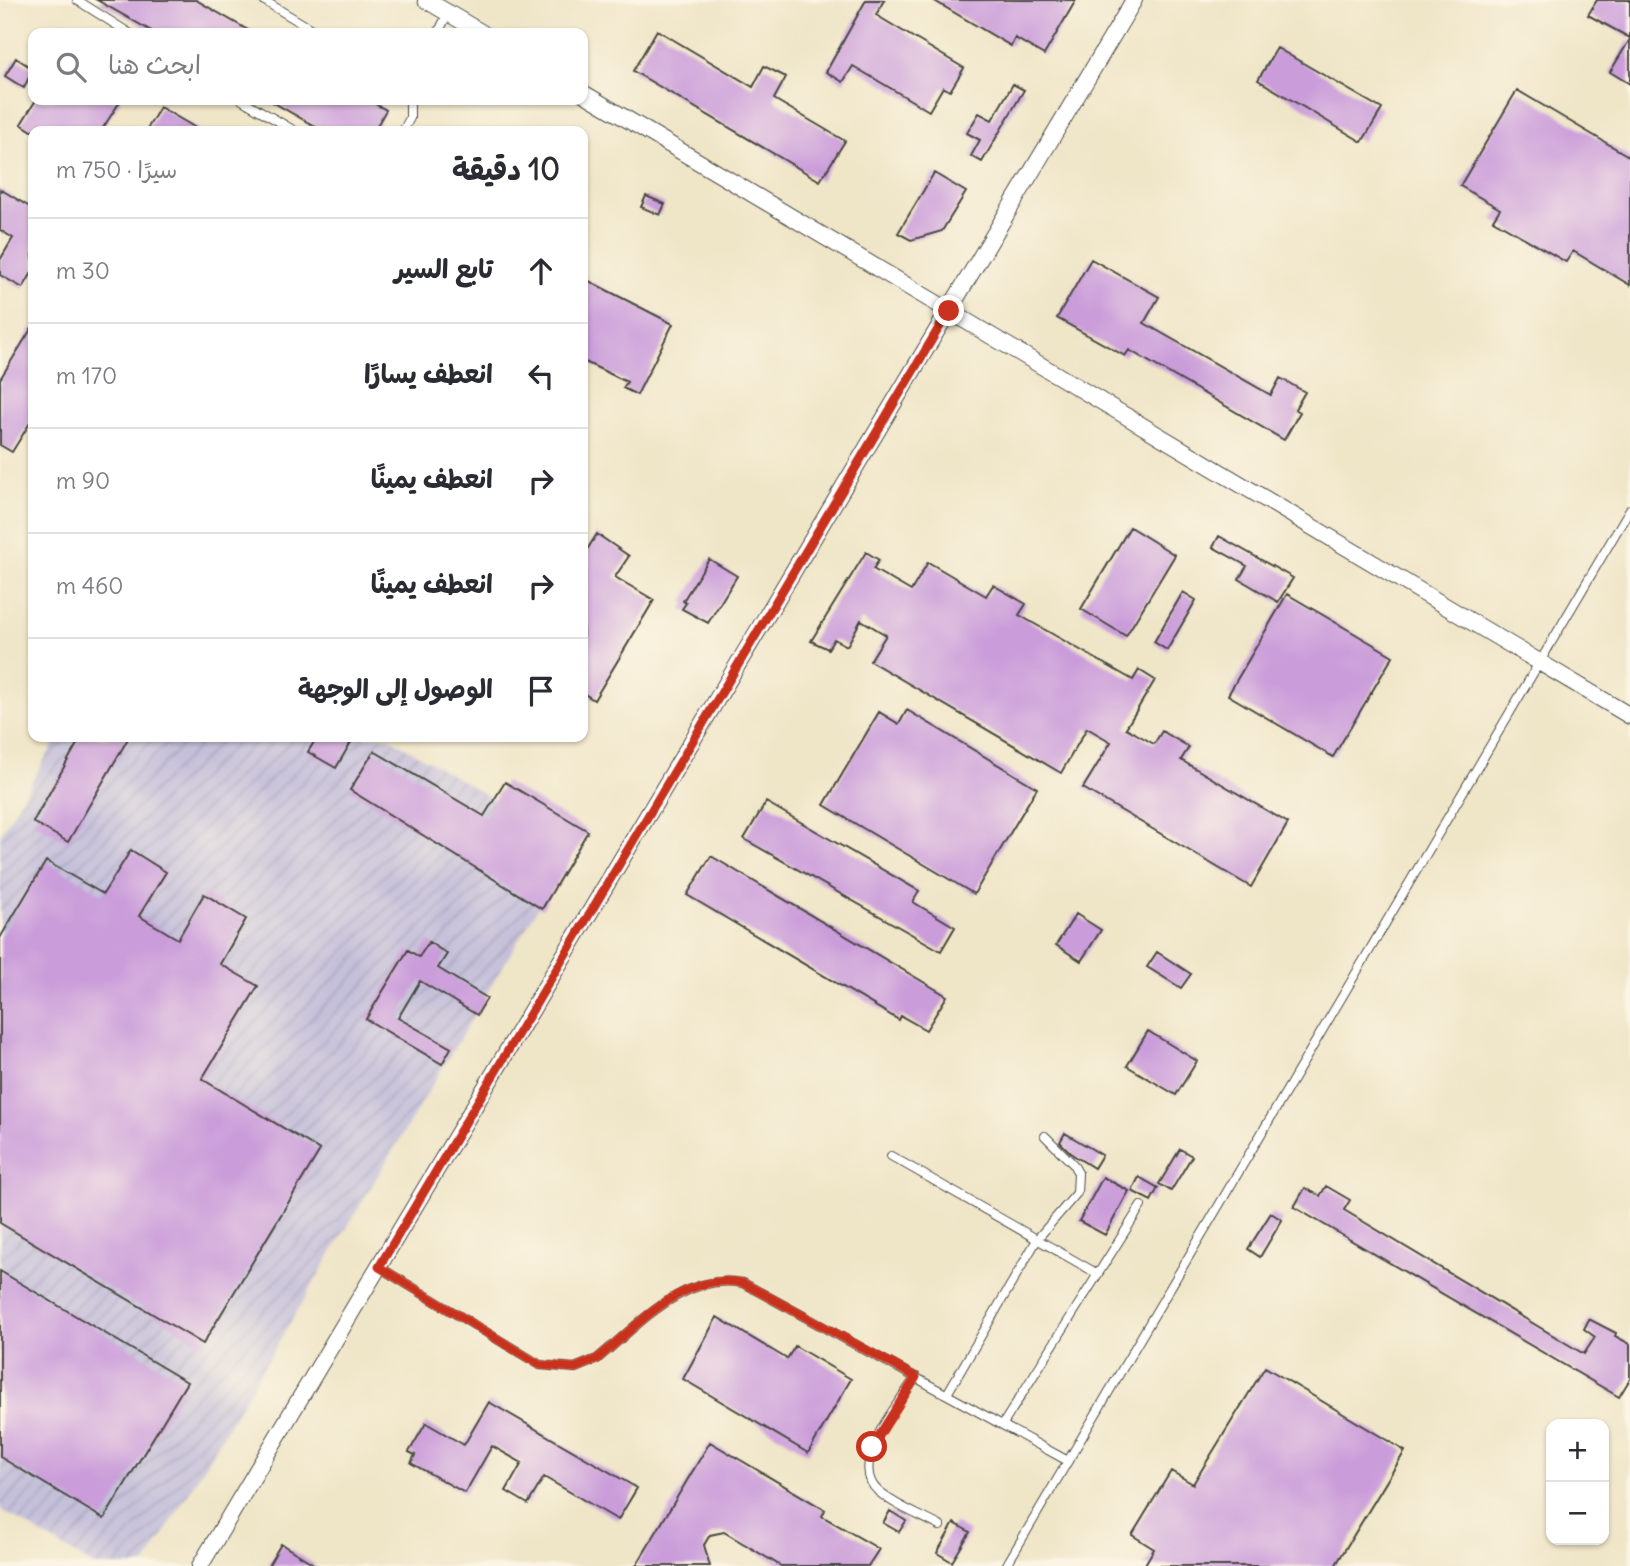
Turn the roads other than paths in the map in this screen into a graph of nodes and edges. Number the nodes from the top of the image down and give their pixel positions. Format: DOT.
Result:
graph roads {
  1 [pos="78,0"];
  2 [pos="263,0"];
  3 [pos="426,0"];
  4 [pos="1134,0"];
  5 [pos="448,13"];
  6 [pos="122,28"];
  7 [pos="310,28"];
  8 [pos="440,28"];
  9 [pos="474,28"];
  10 [pos="588,96"];
  11 [pos="251,105"];
  12 [pos="411,105"];
  13 [pos="286,126"];
  14 [pos="406,126"];
  15 [pos="949,311"];
  16 [pos="1630,509"];
  17 [pos="1539,662"];
  18 [pos="1630,716"];
  19 [pos="1045,1136"];
  20 [pos="891,1156"];
  21 [pos="1141,1206"];
  22 [pos="1038,1238"];
  23 [pos="379,1267"];
  24 [pos="1098,1274"];
  25 [pos="916,1377"];
  26 [pos="947,1394"];
  27 [pos="1003,1424"];
  28 [pos="1068,1461"];
  29 [pos="940,1526"];
  30 [pos="200,1566"];
  31 [pos="1006,1566"];
  1 -- 6 [label="lane"];
  2 -- 7 [label="lane"];
  3 -- 5 [label="street"];
  4 -- 15 [label="street"];
  5 -- 8 [label="lane"];
  5 -- 9 [label="street"];
  10 -- 15 [label="street"];
  11 -- 13 [label="lane"];
  12 -- 14 [label="lane"];
  15 -- 17 [label="street"];
  15 -- 23 [label="street"];
  16 -- 17 [label="lane"];
  17 -- 18 [label="street"];
  17 -- 28 [label="lane"];
  19 -- 22 [label="lane"];
  20 -- 22 [label="lane"];
  21 -- 24 [label="lane"];
  22 -- 24 [label="lane"];
  22 -- 26 [label="lane"];
  23 -- 25 [label="lane"];
  23 -- 30 [label="street"];
  24 -- 27 [label="lane"];
  25 -- 26 [label="lane"];
  25 -- 29 [label="lane"];
  26 -- 27 [label="lane"];
  27 -- 28 [label="lane"];
  28 -- 31 [label="lane"];
}
